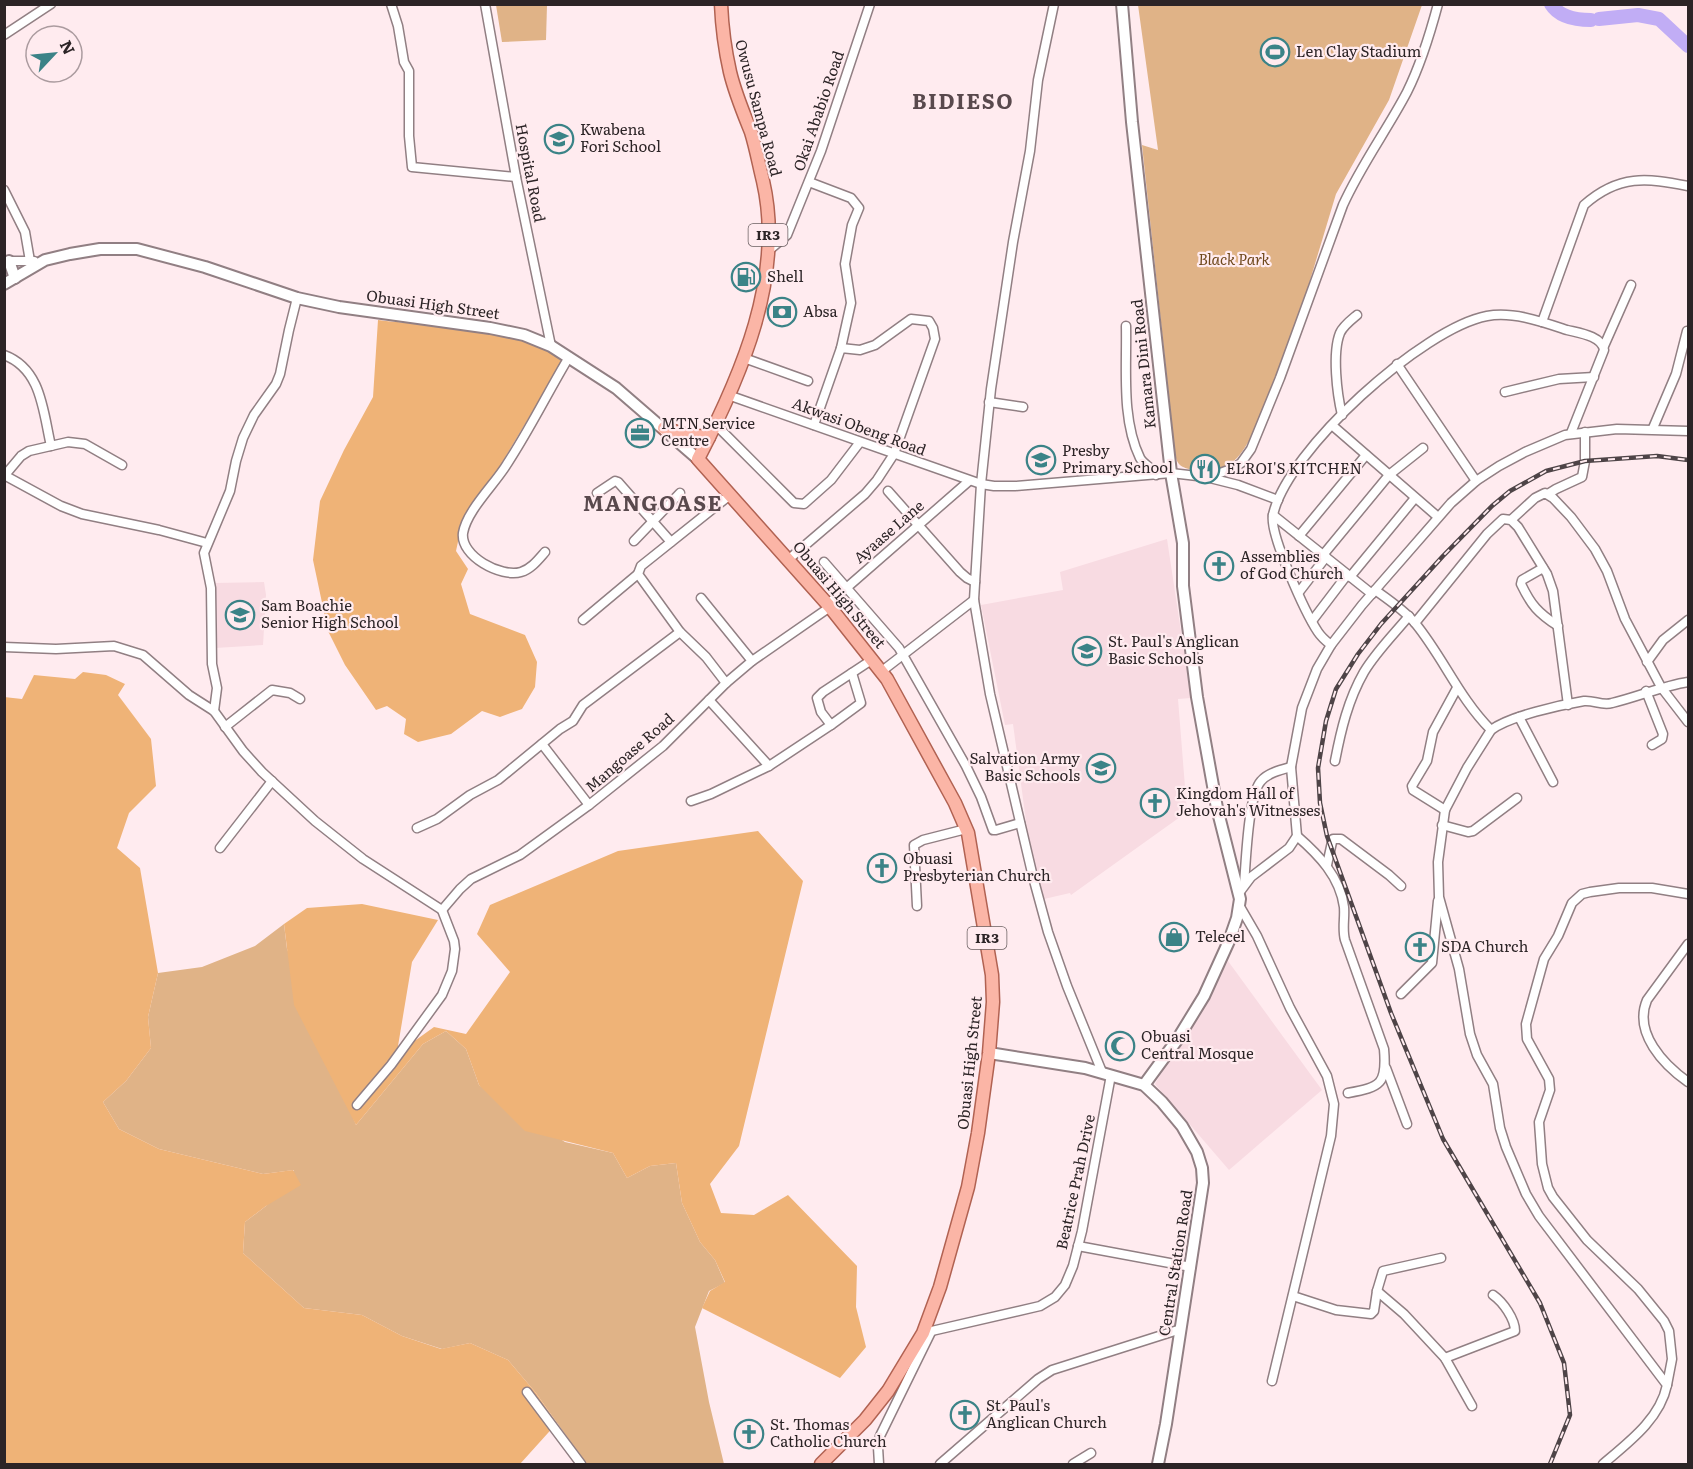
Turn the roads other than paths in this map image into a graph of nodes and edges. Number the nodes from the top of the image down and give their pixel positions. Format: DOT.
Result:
graph roads {
  1 [pos="51,4"];
  2 [pos="391,4"];
  3 [pos="485,4"];
  4 [pos="721,4"];
  5 [pos="870,4"];
  6 [pos="1054,4"];
  7 [pos="1122,4"];
  8 [pos="1438,4"];
  9 [pos="4,35"];
  10 [pos="516,177"];
  11 [pos="809,182"];
  12 [pos="1689,186"];
  13 [pos="4,190"];
  14 [pos="767,252"];
  15 [pos="45,260"];
  16 [pos="7,261"];
  17 [pos="30,261"];
  18 [pos="15,278"];
  19 [pos="4,284"];
  20 [pos="1631,285"];
  21 [pos="297,298"];
  22 [pos="1357,315"];
  23 [pos="1542,322"];
  24 [pos="1126,326"];
  25 [pos="1688,331"];
  26 [pos="551,346"];
  27 [pos="1604,346"];
  28 [pos="841,348"];
  29 [pos="4,355"];
  30 [pos="569,357"];
  31 [pos="744,358"];
  32 [pos="1397,364"];
  33 [pos="1594,377"];
  34 [pos="808,381"];
  35 [pos="1505,392"];
  36 [pos="728,395"];
  37 [pos="989,402"];
  38 [pos="1023,407"];
  39 [pos="1342,415"];
  40 [pos="715,424"];
  41 [pos="814,425"];
  42 [pos="1333,426"];
  43 [pos="664,428"];
  44 [pos="1653,428"];
  45 [pos="1689,430"];
  46 [pos="1585,432"];
  47 [pos="1571,433"];
  48 [pos="709,437"];
  49 [pos="860,442"];
  50 [pos="51,446"];
  51 [pos="1423,448"];
  52 [pos="894,454"];
  53 [pos="1366,455"];
  54 [pos="698,459"];
  55 [pos="122,465"];
  56 [pos="1171,473"];
  57 [pos="5,475"];
  58 [pos="1156,475"];
  59 [pos="1389,475"];
  60 [pos="1206,477"];
  61 [pos="969,481"];
  62 [pos="1476,481"];
  63 [pos="981,484"];
  64 [pos="888,491"];
  65 [pos="597,493"];
  66 [pos="680,493"];
  67 [pos="1548,494"];
  68 [pos="730,495"];
  69 [pos="1415,498"];
  70 [pos="1278,500"];
  71 [pos="1274,515"];
  72 [pos="1438,517"];
  73 [pos="1510,520"];
  74 [pos="653,521"];
  75 [pos="919,525"];
  76 [pos="1299,536"];
  77 [pos="634,541"];
  78 [pos="671,542"];
  79 [pos="207,543"];
  80 [pos="545,552"];
  81 [pos="1325,556"];
  82 [pos="789,559"];
  83 [pos="824,562"];
  84 [pos="1543,568"];
  85 [pos="638,574"];
  86 [pos="1348,576"];
  87 [pos="975,582"];
  88 [pos="846,588"];
  89 [pos="1299,592"];
  90 [pos="1373,592"];
  91 [pos="701,598"];
  92 [pos="974,600"];
  93 [pos="829,606"];
  94 [pos="583,620"];
  95 [pos="1412,620"];
  96 [pos="1689,620"];
  97 [pos="1312,621"];
  98 [pos="1558,626"];
  99 [pos="680,632"];
  100 [pos="1331,645"];
  101 [pos="4,647"];
  102 [pos="903,654"];
  103 [pos="873,659"];
  104 [pos="752,661"];
  105 [pos="1647,662"];
  106 [pos="882,670"];
  107 [pos="852,673"];
  108 [pos="1689,682"];
  109 [pos="726,683"];
  110 [pos="1661,687"];
  111 [pos="1457,688"];
  112 [pos="1647,691"];
  113 [pos="300,699"];
  114 [pos="709,700"];
  115 [pos="1568,705"];
  116 [pos="214,711"];
  117 [pos="1519,717"];
  118 [pos="1689,722"];
  119 [pos="831,725"];
  120 [pos="225,728"];
  121 [pos="1491,730"];
  122 [pos="542,744"];
  123 [pos="1652,745"];
  124 [pos="1335,761"];
  125 [pos="769,766"];
  126 [pos="1291,767"];
  127 [pos="272,781"];
  128 [pos="1553,782"];
  129 [pos="1517,798"];
  130 [pos="691,801"];
  131 [pos="589,805"];
  132 [pos="1445,810"];
  133 [pos="1020,823"];
  134 [pos="1442,825"];
  135 [pos="417,828"];
  136 [pos="966,829"];
  137 [pos="1297,836"];
  138 [pos="220,848"];
  139 [pos="1327,865"];
  140 [pos="1401,886"];
  141 [pos="1242,889"];
  142 [pos="1689,894"];
  143 [pos="1439,897"];
  144 [pos="1239,905"];
  145 [pos="917,906"];
  146 [pos="442,910"];
  147 [pos="1689,944"];
  148 [pos="1401,994"];
  149 [pos="989,1053"];
  150 [pos="1386,1068"];
  151 [pos="1106,1073"];
  152 [pos="1689,1082"];
  153 [pos="1144,1085"];
  154 [pos="1348,1093"];
  155 [pos="357,1105"];
  156 [pos="1407,1124"];
  157 [pos="1078,1246"];
  158 [pos="1441,1258"];
  159 [pos="1191,1267"];
  160 [pos="1377,1291"];
  161 [pos="1493,1295"];
  162 [pos="1293,1296"];
  163 [pos="1181,1329"];
  164 [pos="927,1333"];
  165 [pos="1444,1358"];
  166 [pos="1272,1382"];
  167 [pos="1667,1385"];
  168 [pos="527,1392"];
  169 [pos="1472,1406"];
  170 [pos="1092,1453"];
  171 [pos="581,1464"];
  172 [pos="821,1464"];
  173 [pos="879,1464"];
  174 [pos="940,1464"];
  175 [pos="1073,1464"];
  176 [pos="1158,1464"];
  177 [pos="1604,1464"];
  1 -- 9 [label="street"];
  2 -- 10 [label="street"];
  3 -- 10 [label="street, Hospital Road"];
  4 -- 14 [label="main road, Owusu Sampa Road / IR3"];
  5 -- 11 [label="street, Okai Ababio Road"];
  6 -- 37 [label="street"];
  7 -- 56 [label="street, Kamara Dini Road"];
  8 -- 60 [label="street"];
  10 -- 26 [label="street, Hospital Road"];
  11 -- 14 [label="street, Okai Ababio Road"];
  11 -- 28 [label="street"];
  12 -- 23 [label="street"];
  13 -- 17 [label="street"];
  14 -- 31 [label="main road, Owusu Sampa Road / IR3"];
  15 -- 17 [label="street"];
  15 -- 18 [label="street, Obuasi High Street"];
  15 -- 21 [label="street, Obuasi High Street"];
  16 -- 17 [label="street"];
  16 -- 18 [label="street"];
  18 -- 19 [label="street, Obuasi High Street"];
  20 -- 27 [label="street"];
  21 -- 26 [label="street, Obuasi High Street"];
  21 -- 79 [label="street"];
  22 -- 39 [label="street"];
  23 -- 27 [label="street"];
  23 -- 32 [label="street"];
  24 -- 58 [label="street"];
  25 -- 44 [label="street"];
  26 -- 30 [label="street, Obuasi High Street"];
  27 -- 33 [label="street"];
  28 -- 41 [label="street"];
  28 -- 52 [label="street"];
  29 -- 50 [label="street"];
  30 -- 43 [label="street, Obuasi High Street"];
  30 -- 80 [label="street"];
  31 -- 34 [label="street"];
  31 -- 36 [label="main road, Owusu Sampa Road / IR3"];
  32 -- 39 [label="street"];
  32 -- 62 [label="street"];
  33 -- 35 [label="street"];
  33 -- 47 [label="street"];
  36 -- 40 [label="main road, Owusu Sampa Road / IR3"];
  36 -- 41 [label="street, Akwasi Obeng Road"];
  37 -- 38 [label="street"];
  37 -- 63 [label="street"];
  39 -- 42 [label="street"];
  40 -- 48 [label="main road, Owusu Sampa Road / IR3"];
  40 -- 49 [label="street"];
  41 -- 49 [label="street, Akwasi Obeng Road"];
  42 -- 53 [label="street"];
  42 -- 70 [label="street"];
  43 -- 48 [label="main road"];
  43 -- 54 [label="street, Obuasi High Street"];
  44 -- 45 [label="street"];
  44 -- 46 [label="street"];
  46 -- 47 [label="street"];
  46 -- 67 [label="street"];
  47 -- 62 [label="street"];
  48 -- 54 [label="main road, Owusu Sampa Road / IR3"];
  49 -- 52 [label="street, Akwasi Obeng Road"];
  50 -- 55 [label="street"];
  50 -- 57 [label="street"];
  51 -- 59 [label="street"];
  52 -- 61 [label="street, Akwasi Obeng Road"];
  52 -- 82 [label="street"];
  53 -- 59 [label="street"];
  53 -- 76 [label="street"];
  54 -- 68 [label="main road, Obuasi High Street / IR3"];
  56 -- 58 [label="street, Akwasi Obeng Road"];
  56 -- 60 [label="street, Akwasi Obeng Road"];
  56 -- 141 [label="street, Kamara Dini Road"];
  57 -- 79 [label="street"];
  58 -- 63 [label="street, Akwasi Obeng Road"];
  59 -- 69 [label="street"];
  59 -- 81 [label="street"];
  60 -- 70 [label="street, Akwasi Obeng Road"];
  61 -- 63 [label="street, Akwasi Obeng Road"];
  61 -- 75 [label="street, Ayaase Lane"];
  62 -- 72 [label="street"];
  63 -- 87 [label="street"];
  64 -- 75 [label="street"];
  65 -- 74 [label="street"];
  66 -- 74 [label="street"];
  67 -- 73 [label="street"];
  67 -- 105 [label="street"];
  68 -- 78 [label="street"];
  68 -- 82 [label="main road, Obuasi High Street / IR3"];
  69 -- 72 [label="street"];
  69 -- 86 [label="street"];
  70 -- 71 [label="street"];
  71 -- 76 [label="street"];
  71 -- 89 [label="street"];
  72 -- 90 [label="street"];
  73 -- 84 [label="street"];
  73 -- 95 [label="street"];
  74 -- 77 [label="street"];
  74 -- 78 [label="street"];
  75 -- 87 [label="street"];
  75 -- 88 [label="street, Ayaase Lane"];
  76 -- 81 [label="street"];
  78 -- 85 [label="street"];
  79 -- 116 [label="street"];
  81 -- 86 [label="street"];
  81 -- 89 [label="street"];
  82 -- 93 [label="main road, Obuasi High Street / IR3"];
  83 -- 88 [label="street"];
  84 -- 98 [label="street"];
  84 -- 98 [label="street"];
  85 -- 94 [label="street"];
  85 -- 99 [label="street"];
  86 -- 90 [label="street"];
  86 -- 97 [label="street"];
  87 -- 92 [label="street"];
  88 -- 93 [label="street, Ayaase Lane"];
  88 -- 102 [label="street"];
  89 -- 97 [label="street"];
  90 -- 95 [label="street"];
  90 -- 100 [label="street"];
  91 -- 104 [label="street"];
  92 -- 102 [label="street"];
  92 -- 133 [label="street"];
  93 -- 103 [label="main road, Obuasi High Street / IR3"];
  93 -- 104 [label="street, Mangoase Road"];
  95 -- 111 [label="street"];
  95 -- 124 [label="street"];
  96 -- 105 [label="street"];
  97 -- 100 [label="street"];
  98 -- 115 [label="street"];
  99 -- 109 [label="street"];
  99 -- 122 [label="street"];
  100 -- 126 [label="street"];
  101 -- 116 [label="street"];
  102 -- 106 [label="street"];
  102 -- 133 [label="street"];
  103 -- 106 [label="main road, Obuasi High Street / IR3"];
  103 -- 107 [label="street"];
  104 -- 109 [label="street, Mangoase Road"];
  105 -- 110 [label="street"];
  106 -- 136 [label="main road, Obuasi High Street / IR3"];
  107 -- 119 [label="street"];
  107 -- 119 [label="street"];
  108 -- 110 [label="street"];
  109 -- 114 [label="street, Mangoase Road"];
  110 -- 112 [label="street"];
  110 -- 118 [label="street"];
  111 -- 121 [label="street"];
  111 -- 132 [label="street"];
  112 -- 115 [label="street"];
  112 -- 123 [label="street"];
  113 -- 120 [label="street"];
  114 -- 125 [label="street"];
  114 -- 131 [label="street, Mangoase Road"];
  115 -- 117 [label="street"];
  116 -- 120 [label="street"];
  117 -- 121 [label="street"];
  117 -- 128 [label="street"];
  119 -- 125 [label="street"];
  120 -- 127 [label="street"];
  121 -- 132 [label="street"];
  122 -- 131 [label="street"];
  122 -- 135 [label="street"];
  125 -- 130 [label="street"];
  126 -- 137 [label="street"];
  126 -- 141 [label="street"];
  127 -- 138 [label="street"];
  127 -- 146 [label="street"];
  129 -- 134 [label="street"];
  131 -- 146 [label="street, Mangoase Road"];
  132 -- 134 [label="street"];
  133 -- 151 [label="street"];
  134 -- 143 [label="street"];
  136 -- 145 [label="street"];
  136 -- 149 [label="main road, Obuasi High Street / IR3"];
  137 -- 139 [label="street"];
  137 -- 141 [label="street"];
  139 -- 140 [label="street"];
  139 -- 150 [label="street"];
  141 -- 144 [label="street, Kamara Dini Road"];
  142 -- 167 [label="street"];
  143 -- 148 [label="street"];
  143 -- 167 [label="street"];
  144 -- 153 [label="street, Kamara Dini Road"];
  144 -- 162 [label="street"];
  146 -- 155 [label="street"];
  147 -- 152 [label="street"];
  149 -- 151 [label="street"];
  149 -- 164 [label="main road, Obuasi High Street / IR3"];
  150 -- 154 [label="street"];
  150 -- 156 [label="street"];
  151 -- 153 [label="street"];
  151 -- 157 [label="street, Beatrice Prah Drive"];
  153 -- 159 [label="street, Central Station Road"];
  157 -- 159 [label="street"];
  157 -- 164 [label="street, Beatrice Prah Drive"];
  158 -- 160 [label="street"];
  159 -- 163 [label="street, Central Station Road"];
  160 -- 162 [label="street"];
  160 -- 165 [label="street"];
  161 -- 165 [label="street"];
  162 -- 166 [label="street"];
  163 -- 174 [label="street"];
  163 -- 176 [label="street, Central Station Road"];
  164 -- 172 [label="main road, Obuasi High Street / IR3"];
  164 -- 173 [label="street"];
  165 -- 169 [label="street"];
  167 -- 177 [label="street"];
  168 -- 171 [label="street"];
  170 -- 175 [label="street"];
}
